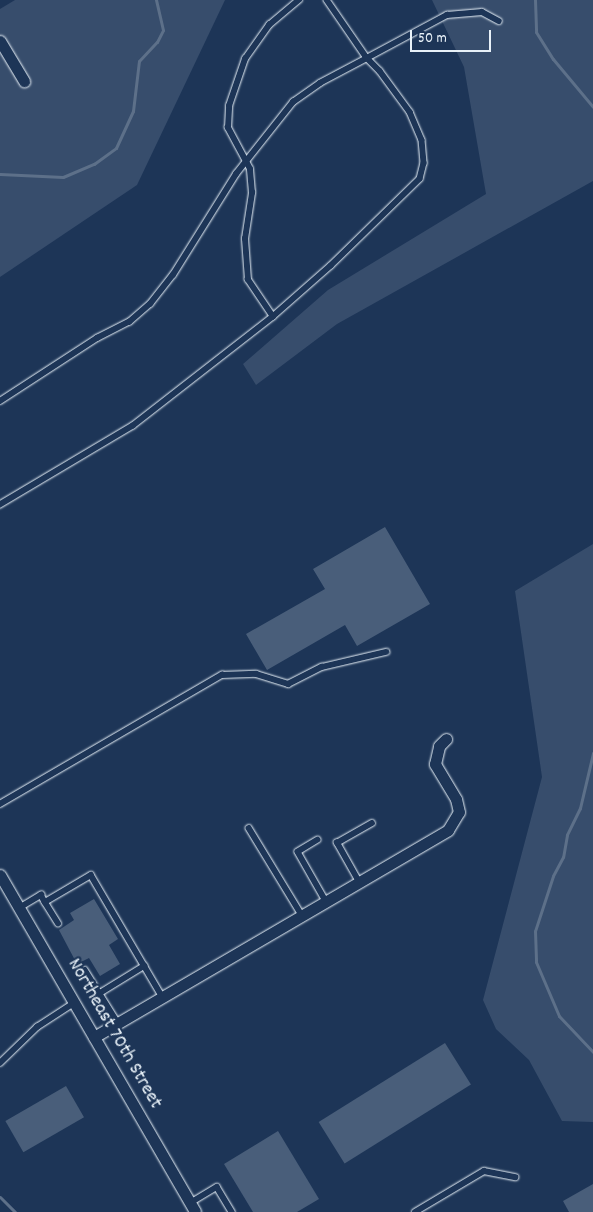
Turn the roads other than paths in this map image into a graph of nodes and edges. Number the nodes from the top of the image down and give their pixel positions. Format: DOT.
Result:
graph roads {
  1 [pos="299,0"];
  2 [pos="327,0"];
  3 [pos="499,21"];
  4 [pos="0,40"];
  5 [pos="367,58"];
  6 [pos="24,81"];
  7 [pos="244,162"];
  8 [pos="273,317"];
  9 [pos="0,401"];
  10 [pos="0,506"];
  11 [pos="386,652"];
  12 [pos="446,739"];
  13 [pos="0,804"];
  14 [pos="372,823"];
  15 [pos="249,828"];
  16 [pos="318,840"];
  17 [pos="0,875"];
  18 [pos="359,882"];
  19 [pos="326,901"];
  20 [pos="45,902"];
  21 [pos="19,908"];
  22 [pos="302,915"];
  23 [pos="58,922"];
  24 [pos="144,966"];
  25 [pos="85,970"];
  26 [pos="100,993"];
  27 [pos="162,996"];
  28 [pos="74,1003"];
  29 [pos="118,1023"];
  30 [pos="94,1037"];
  31 [pos="0,1063"];
  32 [pos="515,1177"];
  33 [pos="192,1208"];
  34 [pos="232,1212"];
  35 [pos="416,1212"];
  1 -- 7 [label="lane"];
  2 -- 5 [label="lane"];
  3 -- 5 [label="lane"];
  4 -- 6 [label="street"];
  5 -- 7 [label="lane"];
  5 -- 8 [label="lane"];
  7 -- 8 [label="lane"];
  7 -- 9 [label="lane"];
  8 -- 10 [label="lane"];
  11 -- 13 [label="lane"];
  12 -- 18 [label="street"];
  14 -- 18 [label="lane"];
  15 -- 22 [label="lane"];
  16 -- 19 [label="lane"];
  17 -- 21 [label="street, Northeast 70th Street"];
  18 -- 19 [label="street"];
  19 -- 22 [label="street"];
  20 -- 21 [label="lane"];
  20 -- 23 [label="lane"];
  20 -- 24 [label="lane"];
  21 -- 28 [label="street, Northeast 70th Street"];
  22 -- 27 [label="street"];
  24 -- 26 [label="lane"];
  24 -- 27 [label="lane"];
  25 -- 26 [label="lane"];
  26 -- 29 [label="lane"];
  27 -- 29 [label="street"];
  28 -- 30 [label="street, Northeast 70th Street"];
  28 -- 31 [label="lane"];
  29 -- 30 [label="street"];
  30 -- 33 [label="street, Northeast 70th Street"];
  32 -- 35 [label="lane"];
  33 -- 34 [label="lane"];
}
